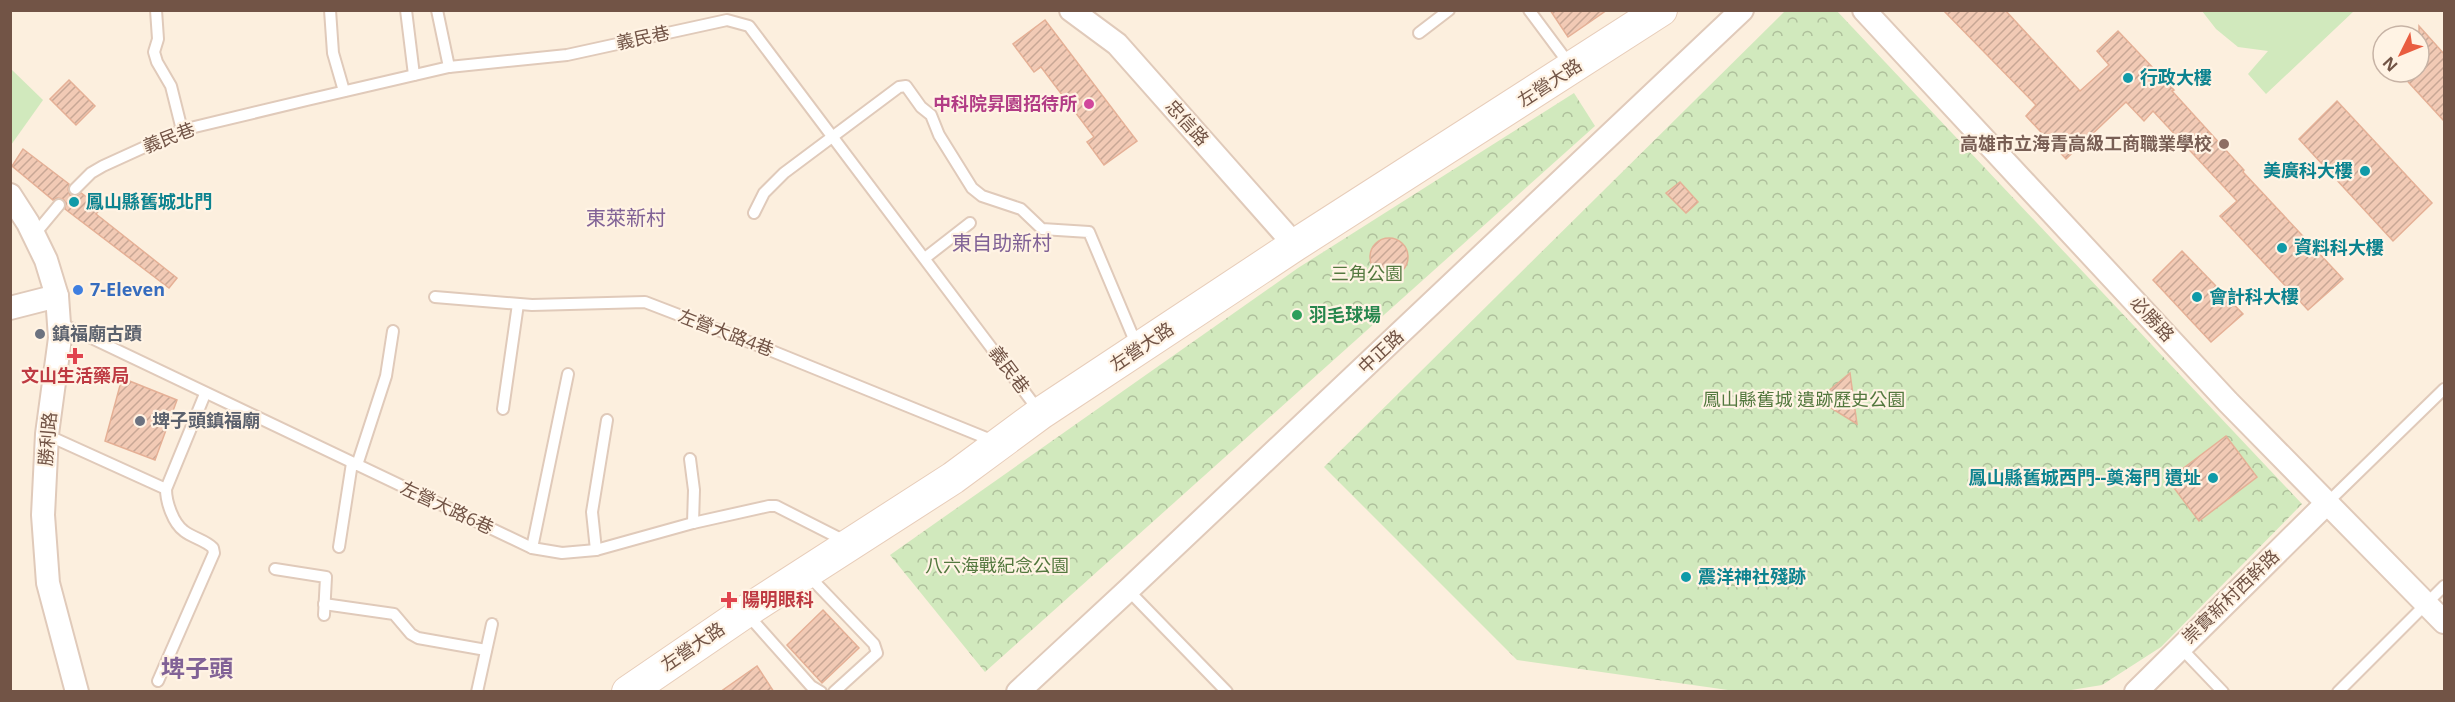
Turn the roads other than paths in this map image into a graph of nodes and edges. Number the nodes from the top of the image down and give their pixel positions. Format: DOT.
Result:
graph roads {
  1 [pos="156,10"];
  2 [pos="330,10"];
  3 [pos="406,10"];
  4 [pos="437,10"];
  5 [pos="1071,10"];
  6 [pos="1449,10"];
  7 [pos="1529,10"];
  8 [pos="1661,10"];
  9 [pos="1742,10"];
  10 [pos="1864,10"];
  11 [pos="1419,33"];
  12 [pos="449,67"];
  13 [pos="1573,69"];
  14 [pos="414,75"];
  15 [pos="344,91"];
  16 [pos="182,130"];
  17 [pos="833,136"];
  18 [pos="75,189"];
  19 [pos="10,195"];
  20 [pos="59,205"];
  21 [pos="754,213"];
  22 [pos="970,223"];
  23 [pos="34,235"];
  24 [pos="1295,245"];
  25 [pos="926,258"];
  26 [pos="57,296"];
  27 [pos="435,297"];
  28 [pos="518,304"];
  29 [pos="11,307"];
  30 [pos="60,323"];
  31 [pos="393,331"];
  32 [pos="1138,349"];
  33 [pos="568,374"];
  34 [pos="2445,389"];
  35 [pos="206,394"];
  36 [pos="503,409"];
  37 [pos="1041,413"];
  38 [pos="607,420"];
  39 [pos="47,434"];
  40 [pos="1002,444"];
  41 [pos="690,459"];
  42 [pos="355,464"];
  43 [pos="166,489"];
  44 [pos="2327,503"];
  45 [pos="693,523"];
  46 [pos="851,544"];
  47 [pos="339,547"];
  48 [pos="532,548"];
  49 [pos="596,550"];
  50 [pos="275,569"];
  51 [pos="806,573"];
  52 [pos="2445,586"];
  53 [pos="1128,590"];
  54 [pos="324,604"];
  55 [pos="2427,604"];
  56 [pos="745,612"];
  57 [pos="324,615"];
  58 [pos="2445,622"];
  59 [pos="492,624"];
  60 [pos="2180,647"];
  61 [pos="486,650"];
  62 [pos="158,681"];
  63 [pos="77,692"];
  64 [pos="477,692"];
  65 [pos="628,692"];
  66 [pos="821,692"];
  67 [pos="834,692"];
  68 [pos="1018,692"];
  69 [pos="1227,692"];
  70 [pos="2136,692"];
  71 [pos="2223,692"];
  72 [pos="2338,692"];
  1 -- 16 [label="lane"];
  2 -- 15 [label="lane"];
  3 -- 14 [label="lane"];
  4 -- 12 [label="lane"];
  5 -- 24 [label="street, 忠信路"];
  6 -- 11 [label="lane"];
  7 -- 13 [label="lane"];
  8 -- 13 [label="street, 左營大路"];
  9 -- 53 [label="street, 中正路"];
  10 -- 44 [label="street, 必勝路"];
  12 -- 14 [label="lane, 義民巷"];
  12 -- 17 [label="lane, 義民巷"];
  13 -- 24 [label="street, 左營大路"];
  14 -- 15 [label="lane, 義民巷"];
  15 -- 16 [label="lane, 義民巷"];
  16 -- 18 [label="lane, 義民巷"];
  17 -- 21 [label="lane"];
  17 -- 25 [label="lane, 義民巷"];
  17 -- 32 [label="lane"];
  19 -- 23 [label="street, 勝利路"];
  20 -- 23 [label="lane"];
  22 -- 25 [label="lane"];
  23 -- 26 [label="street, 勝利路"];
  24 -- 32 [label="street, 左營大路"];
  25 -- 37 [label="lane, 義民巷"];
  26 -- 29 [label="street"];
  26 -- 30 [label="street, 勝利路"];
  27 -- 28 [label="lane, 左營大路4巷"];
  28 -- 36 [label="lane"];
  28 -- 40 [label="lane, 左營大路4巷"];
  30 -- 35 [label="lane, 左營大路6巷"];
  30 -- 39 [label="street, 勝利路"];
  31 -- 42 [label="lane"];
  32 -- 37 [label="street, 左營大路"];
  33 -- 48 [label="lane"];
  34 -- 44 [label="lane"];
  35 -- 42 [label="lane, 左營大路6巷"];
  35 -- 43 [label="lane"];
  37 -- 40 [label="street, 左營大路"];
  38 -- 49 [label="lane"];
  39 -- 43 [label="lane"];
  39 -- 63 [label="street, 勝利路"];
  40 -- 46 [label="street, 左營大路"];
  41 -- 45 [label="lane"];
  42 -- 47 [label="lane"];
  42 -- 48 [label="lane, 左營大路6巷"];
  43 -- 62 [label="lane"];
  44 -- 55 [label="street, 必勝路"];
  44 -- 60 [label="street, 崇實新村西幹路"];
  45 -- 46 [label="lane, 左營大路6巷"];
  45 -- 49 [label="lane, 左營大路6巷"];
  46 -- 51 [label="street, 左營大路"];
  48 -- 49 [label="lane, 左營大路6巷"];
  50 -- 54 [label="lane"];
  51 -- 56 [label="street, 左營大路"];
  51 -- 67 [label="lane"];
  52 -- 55 [label="lane"];
  53 -- 68 [label="street, 中正路"];
  53 -- 69 [label="lane"];
  54 -- 57 [label="lane"];
  54 -- 61 [label="lane"];
  55 -- 58 [label="street, 必勝路"];
  55 -- 72 [label="lane"];
  56 -- 65 [label="street, 左營大路"];
  56 -- 66 [label="lane"];
  59 -- 61 [label="lane"];
  60 -- 70 [label="street, 崇實新村西幹路"];
  60 -- 71 [label="lane"];
  61 -- 64 [label="lane"];
}
